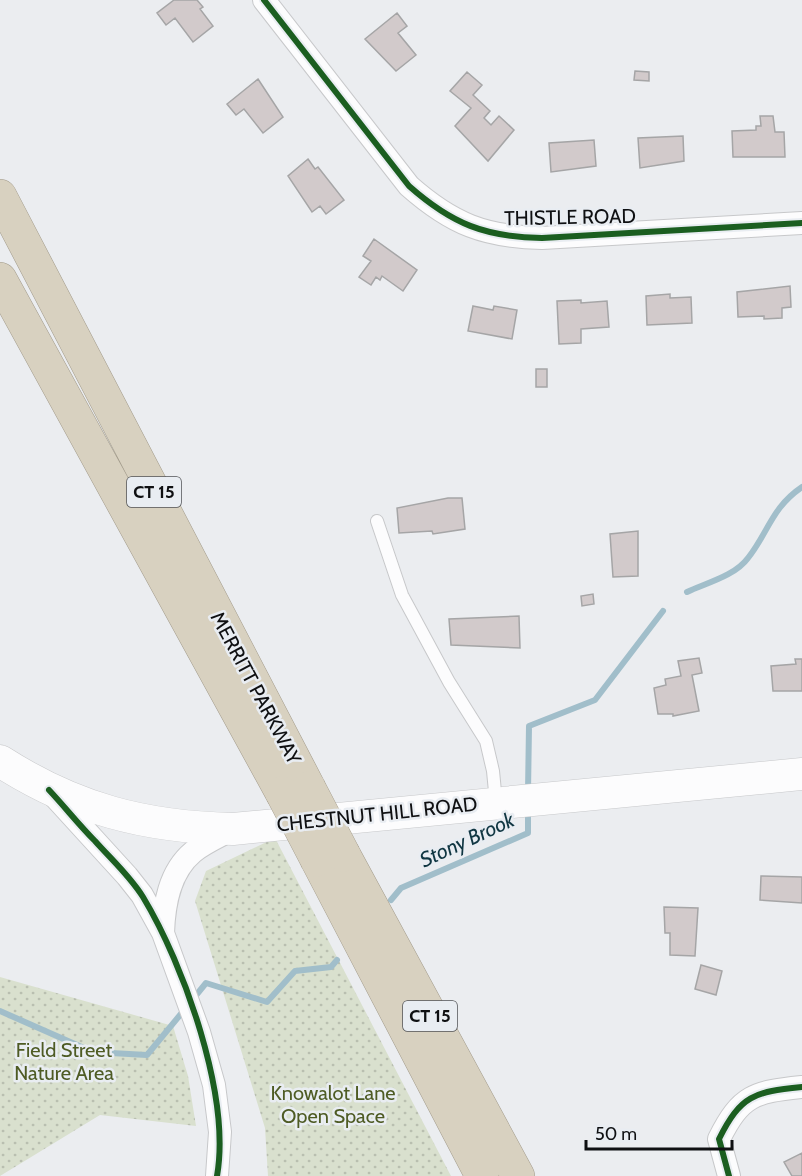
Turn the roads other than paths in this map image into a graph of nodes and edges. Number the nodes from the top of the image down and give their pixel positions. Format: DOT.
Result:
graph roads {
  1 [pos="264,0"];
  2 [pos="0,196"];
  3 [pos="802,224"];
  4 [pos="0,279"];
  5 [pos="377,521"];
  6 [pos="0,761"];
  7 [pos="802,774"];
  8 [pos="49,790"];
  9 [pos="295,791"];
  10 [pos="498,802"];
  11 [pos="233,829"];
  12 [pos="331,858"];
  13 [pos="162,933"];
  14 [pos="802,1087"];
  15 [pos="217,1176"];
  16 [pos="482,1176"];
  17 [pos="518,1176"];
  18 [pos="729,1176"];
  1 -- 3 [label="street, THISTLE ROAD"];
  2 -- 9 [label="highway, MERRITT PARKWAY / CT 15"];
  4 -- 9 [label="highway, MERRITT PARKWAY / CT 15"];
  5 -- 10 [label="lane"];
  6 -- 8 [label="main road, CHESTNUT HILL ROAD"];
  7 -- 10 [label="main road, CHESTNUT HILL ROAD"];
  8 -- 11 [label="main road, CHESTNUT HILL ROAD"];
  8 -- 13 [label="street"];
  9 -- 12 [label="highway, MERRITT PARKWAY / CT 15, bridge"];
  10 -- 11 [label="main road, CHESTNUT HILL ROAD"];
  11 -- 13 [label="street"];
  12 -- 16 [label="highway, MERRITT PARKWAY / CT 15"];
  12 -- 17 [label="highway, MERRITT PARKWAY / CT 15"];
  13 -- 15 [label="street"];
  14 -- 18 [label="street"];
}
